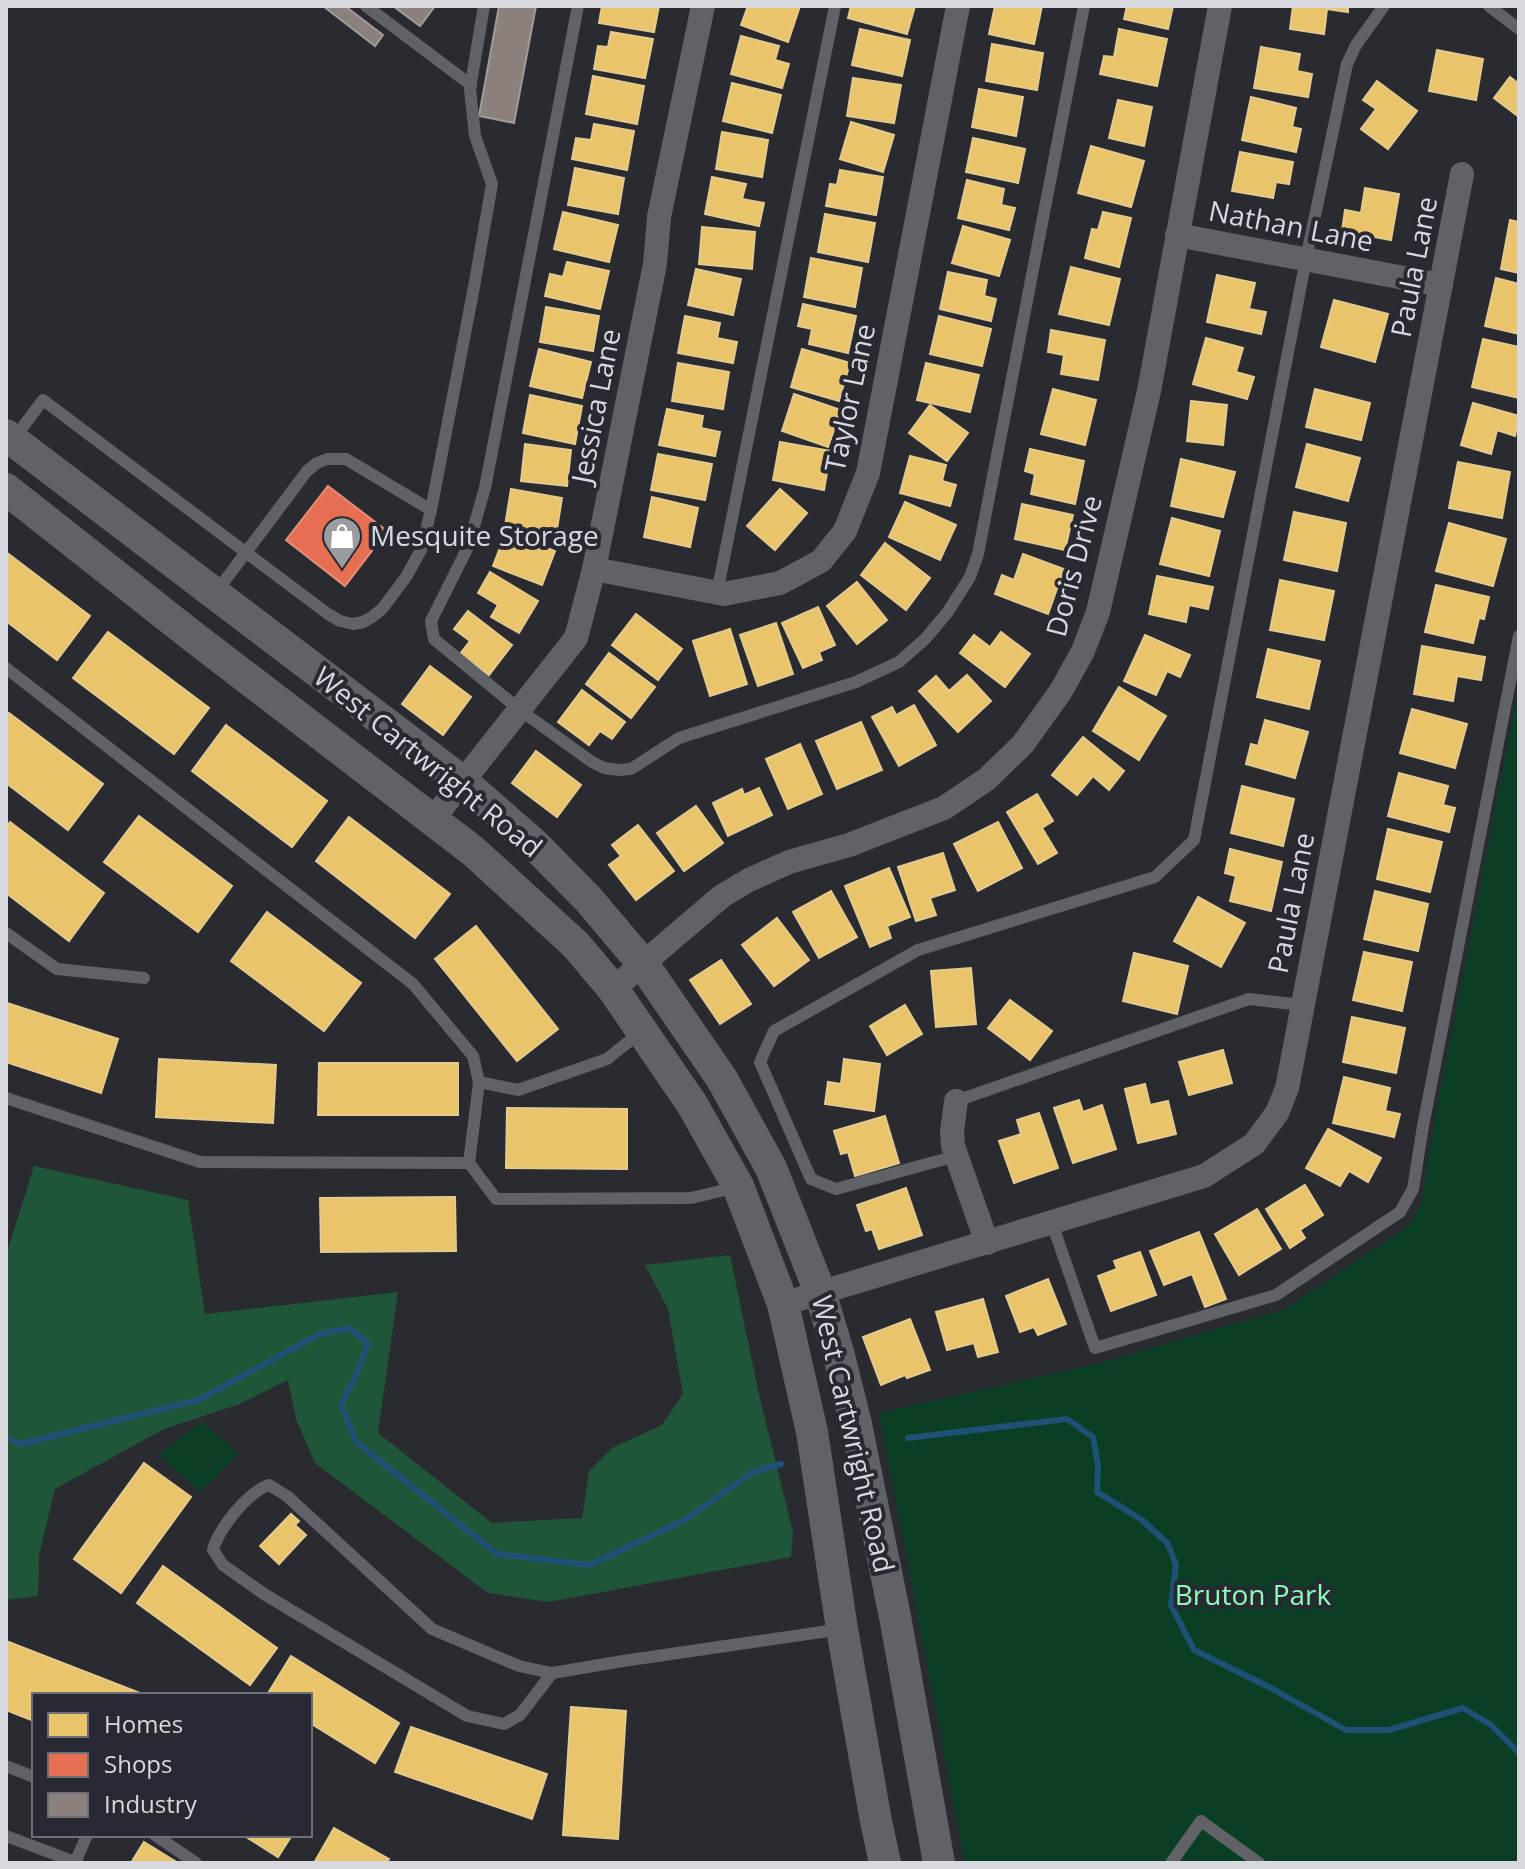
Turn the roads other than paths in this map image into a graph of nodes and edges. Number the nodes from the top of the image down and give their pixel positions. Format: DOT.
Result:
graph roads {
  1 [pos="366,6"];
  2 [pos="484,6"];
  3 [pos="578,6"];
  4 [pos="703,6"];
  5 [pos="835,6"];
  6 [pos="958,6"];
  7 [pos="1084,6"];
  8 [pos="1220,6"];
  9 [pos="1384,6"];
  10 [pos="1489,6"];
  11 [pos="1519,29"];
  12 [pos="471,85"];
  13 [pos="1462,174"];
  14 [pos="1177,235"];
  15 [pos="1306,259"];
  16 [pos="1441,285"];
  17 [pos="8,441"];
  18 [pos="6,489"];
  19 [pos="431,510"];
  20 [pos="246,553"];
  21 [pos="594,569"];
  22 [pos="717,593"];
  23 [pos="215,594"];
  24 [pos="1519,636"];
  25 [pos="6,668"];
  26 [pos="520,710"];
  27 [pos="463,782"];
  28 [pos="433,819"];
  29 [pos="6,933"];
  30 [pos="643,964"];
  31 [pos="144,978"];
  32 [pos="613,989"];
  33 [pos="1302,1005"];
  34 [pos="642,1031"];
  35 [pos="479,1082"];
  36 [pos="6,1098"];
  37 [pos="956,1101"];
  38 [pos="956,1156"];
  39 [pos="469,1163"];
  40 [pos="738,1186"];
  41 [pos="1052,1223"];
  42 [pos="987,1243"];
  43 [pos="820,1292"];
  44 [pos="783,1304"];
  45 [pos="896,1622"];
  46 [pos="842,1629"];
  47 [pos="552,1673"];
  48 [pos="6,1766"];
  49 [pos="32,1776"];
  50 [pos="6,1836"];
  51 [pos="86,1837"];
  52 [pos="158,1837"];
  53 [pos="76,1863"];
  54 [pos="196,1863"];
  55 [pos="885,1863"];
  56 [pos="939,1863"];
  57 [pos="1171,1863"];
  58 [pos="1259,1863"];
  1 -- 12 [label="lane"];
  2 -- 12 [label="lane"];
  3 -- 26 [label="lane"];
  4 -- 21 [label="street, Jessica Lane"];
  5 -- 22 [label="lane"];
  6 -- 22 [label="street, Taylor Lane"];
  7 -- 26 [label="lane"];
  8 -- 14 [label="street, Doris Drive"];
  9 -- 15 [label="lane"];
  10 -- 11 [label="lane"];
  12 -- 19 [label="lane"];
  13 -- 16 [label="street, Paula Lane"];
  14 -- 15 [label="street, Nathan Lane"];
  14 -- 30 [label="street, Doris Drive"];
  15 -- 16 [label="street, Nathan Lane"];
  15 -- 38 [label="lane"];
  16 -- 33 [label="street, Paula Lane"];
  17 -- 20 [label="lane"];
  17 -- 23 [label="main road, West Cartwright Road"];
  18 -- 28 [label="main road, West Cartwright Road"];
  19 -- 20 [label="lane"];
  19 -- 20 [label="lane"];
  20 -- 23 [label="lane"];
  21 -- 22 [label="street, Taylor Lane"];
  21 -- 26 [label="street, Jessica Lane"];
  23 -- 27 [label="main road, West Cartwright Road"];
  24 -- 41 [label="lane"];
  25 -- 35 [label="lane"];
  26 -- 27 [label="street, Jessica Lane"];
  27 -- 28 [label="street, Jessica Lane"];
  27 -- 30 [label="main road, West Cartwright Road"];
  28 -- 32 [label="main road, West Cartwright Road"];
  29 -- 31 [label="lane"];
  30 -- 32 [label="street, Doris Drive"];
  30 -- 43 [label="main road, West Cartwright Road"];
  32 -- 34 [label="main road, West Cartwright Road"];
  33 -- 37 [label="lane"];
  33 -- 41 [label="street, Paula Lane"];
  34 -- 35 [label="lane"];
  34 -- 40 [label="main road, West Cartwright Road"];
  35 -- 39 [label="lane"];
  36 -- 39 [label="lane"];
  37 -- 38 [label="street"];
  38 -- 42 [label="street"];
  39 -- 40 [label="lane"];
  40 -- 44 [label="main road, West Cartwright Road"];
  41 -- 42 [label="street, Paula Lane"];
  42 -- 43 [label="street, Paula Lane"];
  43 -- 44 [label="street, Paula Lane"];
  43 -- 45 [label="main road, West Cartwright Road"];
  44 -- 46 [label="main road, West Cartwright Road"];
  45 -- 46 [label="main road"];
  45 -- 56 [label="main road, West Cartwright Road"];
  46 -- 47 [label="lane"];
  46 -- 55 [label="main road, West Cartwright Road"];
  47 -- 47 [label="lane"];
  48 -- 49 [label="lane"];
  50 -- 53 [label="lane"];
  51 -- 53 [label="lane"];
  52 -- 54 [label="lane"];
  57 -- 58 [label="lane"];
}
